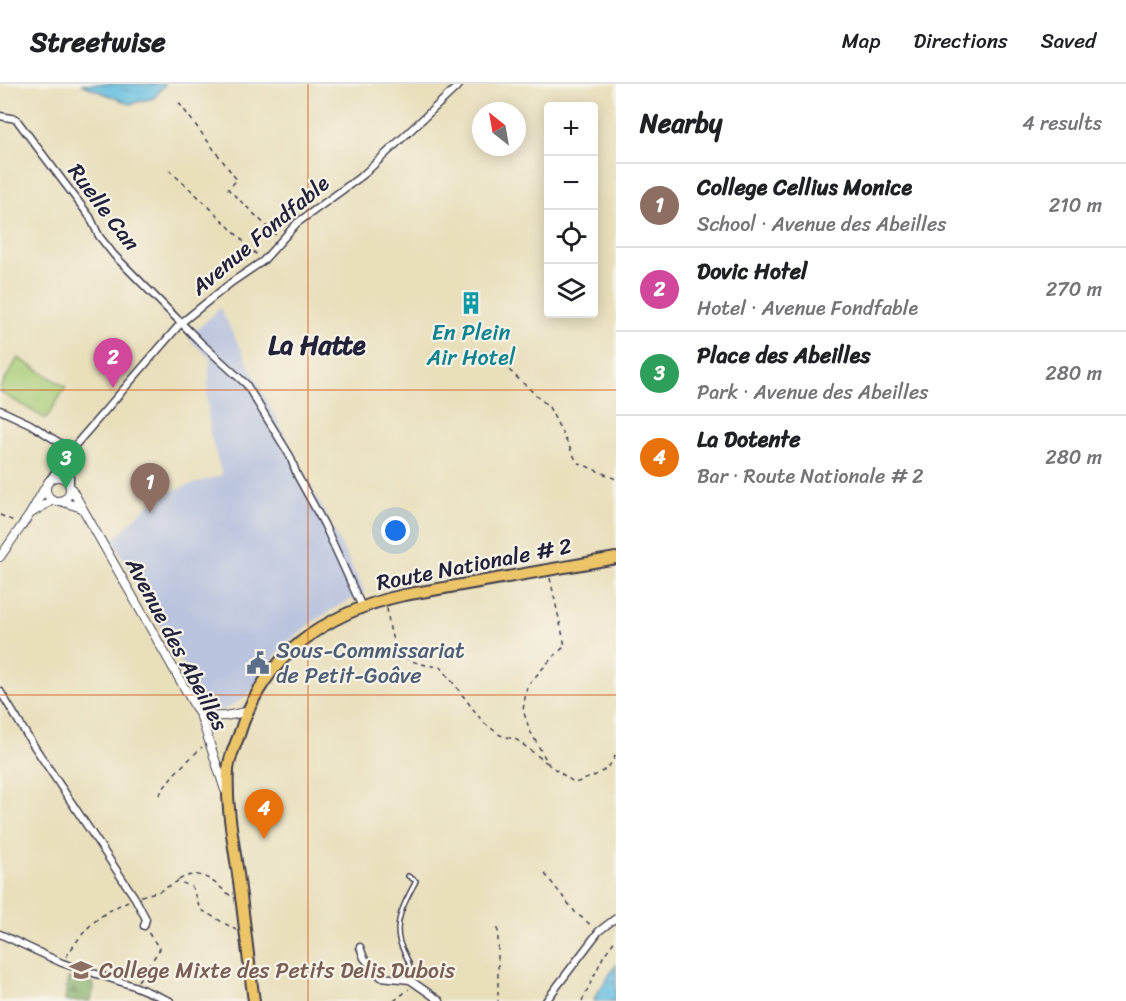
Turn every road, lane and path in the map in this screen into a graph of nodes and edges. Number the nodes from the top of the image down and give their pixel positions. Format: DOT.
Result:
graph roads {
  1 [pos="460,84"];
  2 [pos="180,103"];
  3 [pos="0,116"];
  4 [pos="169,170"];
  5 [pos="281,240"];
  6 [pos="263,261"];
  7 [pos="181,323"];
  8 [pos="495,358"];
  9 [pos="0,410"];
  10 [pos="71,451"];
  11 [pos="616,478"];
  12 [pos="48,483"];
  13 [pos="70,486"];
  14 [pos="57,500"];
  15 [pos="82,508"];
  16 [pos="30,514"];
  17 [pos="0,515"];
  18 [pos="23,524"];
  19 [pos="0,557"];
  20 [pos="616,558"];
  21 [pos="548,568"];
  22 [pos="386,599"];
  23 [pos="362,607"];
  24 [pos="0,691"];
  25 [pos="246,712"];
  26 [pos="201,717"];
  27 [pos="210,742"];
  28 [pos="616,754"];
  29 [pos="549,765"];
  30 [pos="159,795"];
  31 [pos="228,801"];
  32 [pos="545,874"];
  33 [pos="408,876"];
  34 [pos="178,881"];
  35 [pos="242,903"];
  36 [pos="616,918"];
  37 [pos="144,926"];
  38 [pos="498,928"];
  39 [pos="599,931"];
  40 [pos="0,934"];
  41 [pos="616,939"];
  42 [pos="360,947"];
  43 [pos="412,982"];
  44 [pos="134,986"];
  45 [pos="170,1001"];
  46 [pos="254,1001"];
  47 [pos="394,1001"];
  48 [pos="440,1001"];
  49 [pos="498,1001"];
  50 [pos="546,1001"];
  51 [pos="582,1001"];
  1 -- 5 [label="street, Avenue Fondfable"];
  2 -- 5 [label="path"];
  3 -- 7 [label="street, Ruelle Can"];
  4 -- 6 [label="path"];
  5 -- 6 [label="street, Avenue Fondfable"];
  6 -- 7 [label="street, Avenue Fondfable"];
  7 -- 10 [label="street, Avenue Fondfable"];
  7 -- 23 [label="street, Ruelle Can"];
  8 -- 11 [label="path"];
  9 -- 10 [label="street"];
  10 -- 12 [label="street, Avenue Fondfable"];
  10 -- 13 [label="street"];
  12 -- 13 [label="street"];
  12 -- 14 [label="street"];
  12 -- 16 [label="street"];
  13 -- 14 [label="street"];
  13 -- 15 [label="street, Avenue des Abeilles"];
  14 -- 15 [label="street"];
  14 -- 16 [label="street"];
  15 -- 26 [label="street, Avenue des Abeilles"];
  16 -- 18 [label="street"];
  17 -- 18 [label="path"];
  18 -- 19 [label="street"];
  20 -- 21 [label="main road, Route Nationale # 2"];
  21 -- 22 [label="main road, Route Nationale # 2"];
  21 -- 29 [label="path"];
  22 -- 23 [label="main road, Route Nationale # 2"];
  22 -- 29 [label="path"];
  23 -- 25 [label="main road, Route Nationale # 2"];
  24 -- 37 [label="street"];
  25 -- 26 [label="street"];
  25 -- 31 [label="main road, Route Nationale # 2"];
  26 -- 27 [label="street, Avenue des Abeilles"];
  27 -- 30 [label="path"];
  27 -- 31 [label="street, Avenue des Abeilles"];
  28 -- 29 [label="path"];
  31 -- 35 [label="main road, Route Nationale # 2"];
  32 -- 39 [label="path"];
  33 -- 43 [label="lane"];
  34 -- 35 [label="path"];
  35 -- 46 [label="main road, Route Nationale # 2"];
  36 -- 39 [label="street"];
  37 -- 44 [label="path"];
  38 -- 49 [label="path"];
  39 -- 50 [label="street"];
  40 -- 44 [label="street"];
  41 -- 51 [label="path"];
  42 -- 43 [label="street"];
  43 -- 47 [label="path"];
  43 -- 48 [label="street"];
  44 -- 45 [label="street"];
}
